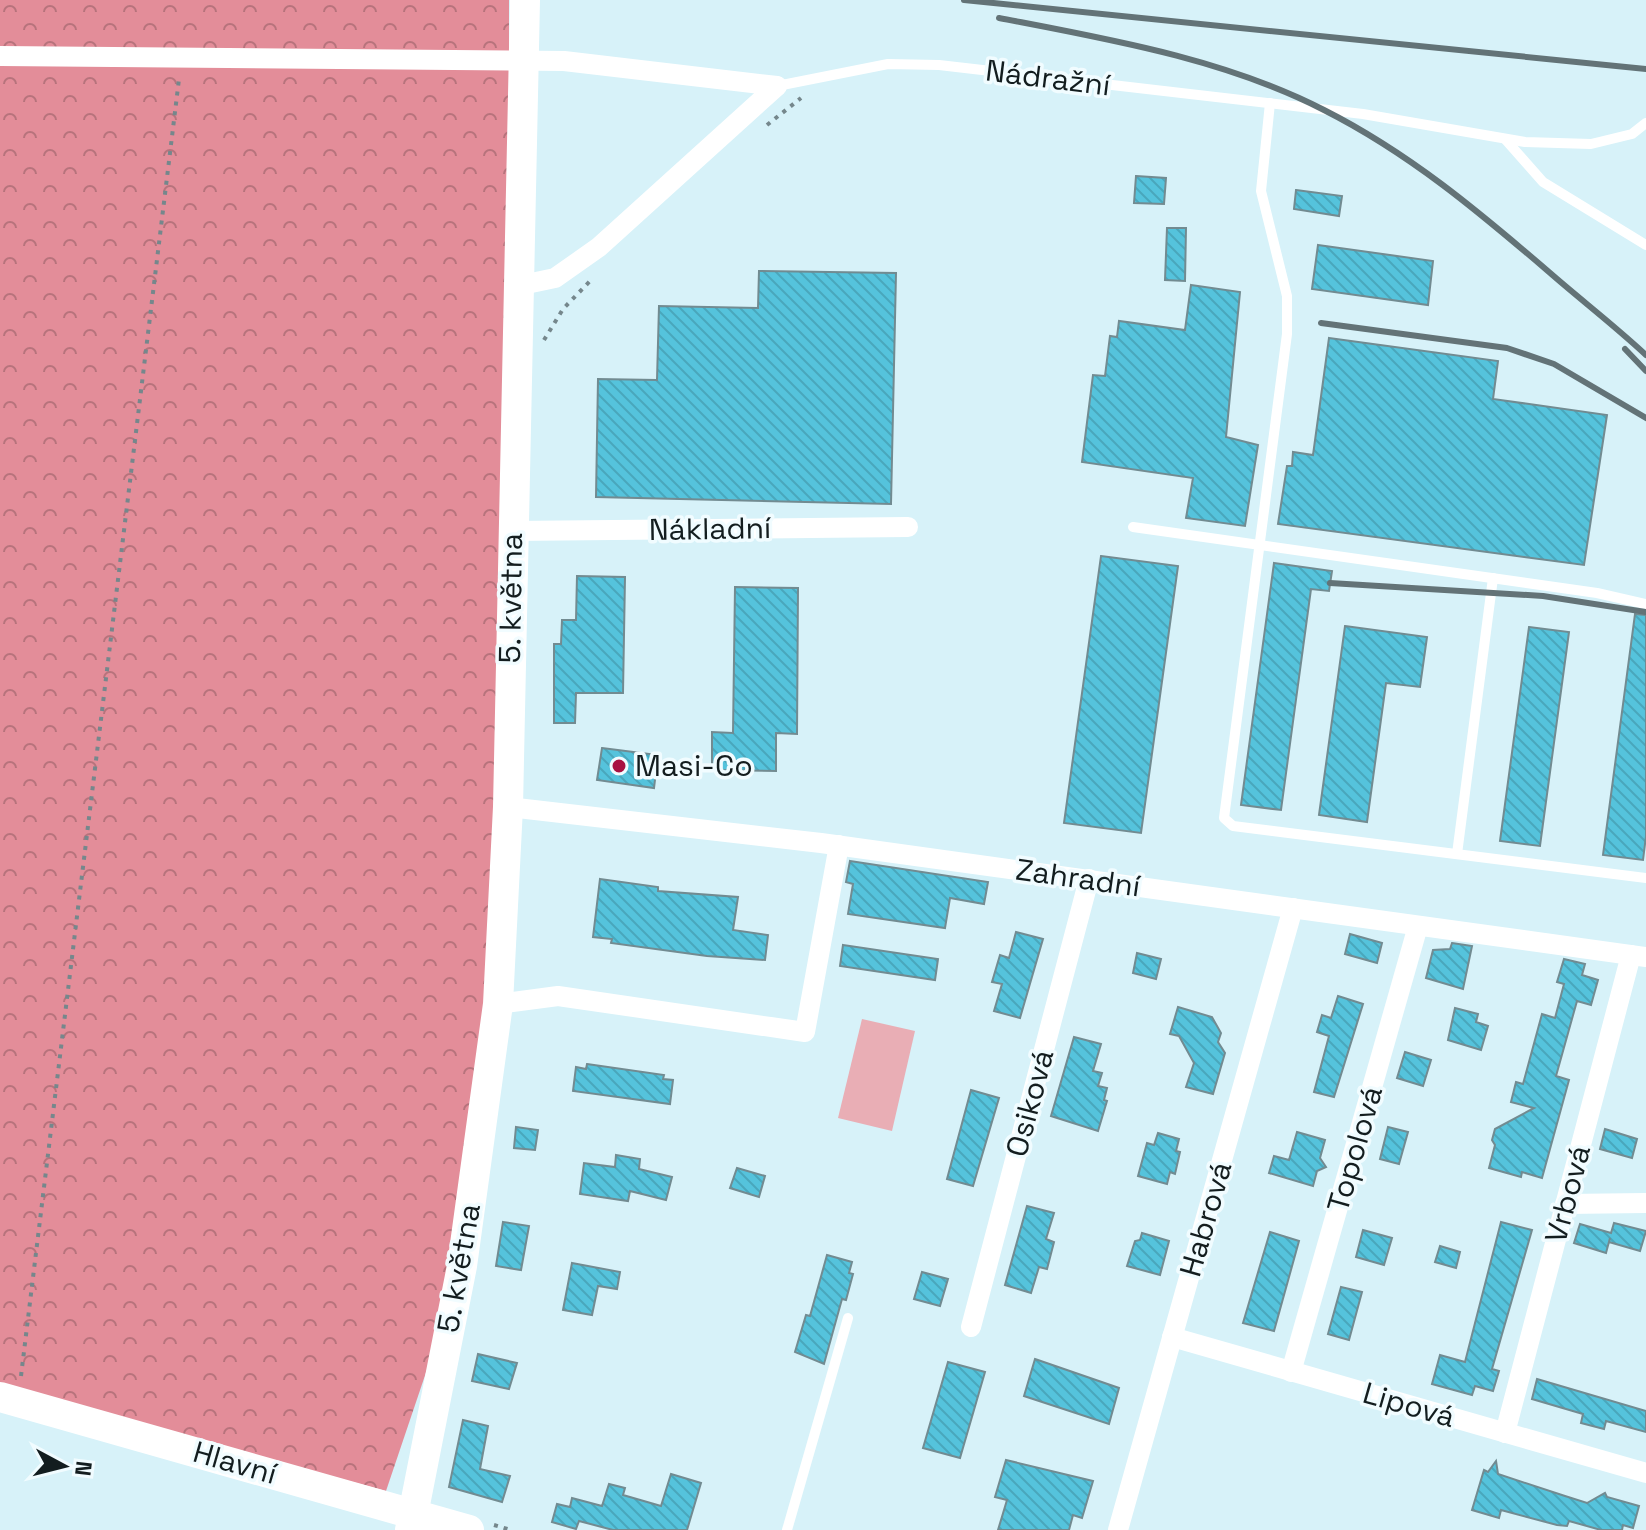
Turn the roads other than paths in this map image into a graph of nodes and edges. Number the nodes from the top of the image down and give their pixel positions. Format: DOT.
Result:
graph roads {
  1 [pos="525,0"];
  2 [pos="0,56"];
  3 [pos="777,86"];
  4 [pos="1270,103"];
  5 [pos="1646,123"];
  6 [pos="1505,139"];
  7 [pos="1646,245"];
  8 [pos="517,286"];
  9 [pos="908,527"];
  10 [pos="1133,527"];
  11 [pos="512,531"];
  12 [pos="1259,545"];
  13 [pos="1493,578"];
  14 [pos="1646,604"];
  15 [pos="508,807"];
  16 [pos="839,845"];
  17 [pos="1457,854"];
  18 [pos="1646,878"];
  19 [pos="1089,879"];
  20 [pos="1293,908"];
  21 [pos="1418,926"];
  22 [pos="1638,956"];
  23 [pos="498,1004"];
  24 [pos="1646,1203"];
  25 [pos="1565,1204"];
  26 [pos="848,1318"];
  27 [pos="971,1327"];
  28 [pos="1172,1337"];
  29 [pos="1291,1372"];
  30 [pos="9,1400"];
  31 [pos="1505,1433"];
  32 [pos="1646,1473"];
  33 [pos="411,1522"];
  34 [pos="469,1530"];
  35 [pos="787,1530"];
  36 [pos="1118,1530"];
  1 -- 8 [label="main road, 5. května"];
  2 -- 3 [label="street"];
  3 -- 4 [label="lane, Nádražní"];
  3 -- 8 [label="street"];
  4 -- 6 [label="lane, Nádražní"];
  4 -- 12 [label="lane"];
  5 -- 6 [label="lane, Nádražní"];
  6 -- 7 [label="lane"];
  8 -- 11 [label="main road, 5. května"];
  9 -- 11 [label="street, Nákladní"];
  10 -- 12 [label="lane"];
  11 -- 15 [label="main road, 5. května"];
  12 -- 13 [label="lane"];
  12 -- 17 [label="lane"];
  13 -- 14 [label="lane"];
  13 -- 17 [label="lane"];
  15 -- 16 [label="street, Zahradní"];
  15 -- 23 [label="main road, 5. května"];
  16 -- 19 [label="street, Zahradní"];
  16 -- 23 [label="street"];
  17 -- 18 [label="lane"];
  19 -- 20 [label="street, Zahradní"];
  19 -- 27 [label="street, Osiková"];
  20 -- 21 [label="street, Zahradní"];
  20 -- 28 [label="street, Habrová"];
  21 -- 22 [label="street, Zahradní"];
  21 -- 29 [label="street, Topolová"];
  22 -- 25 [label="street, Vrbová"];
  23 -- 33 [label="main road, 5. května"];
  24 -- 25 [label="street"];
  25 -- 31 [label="street, Vrbová"];
  26 -- 35 [label="lane"];
  28 -- 29 [label="street, Lipová"];
  28 -- 36 [label="street, Habrová"];
  29 -- 31 [label="street, Lipová"];
  30 -- 33 [label="main road, Hlavní"];
  31 -- 32 [label="street, Lipová"];
  33 -- 34 [label="main road, Hlavní"];
}
